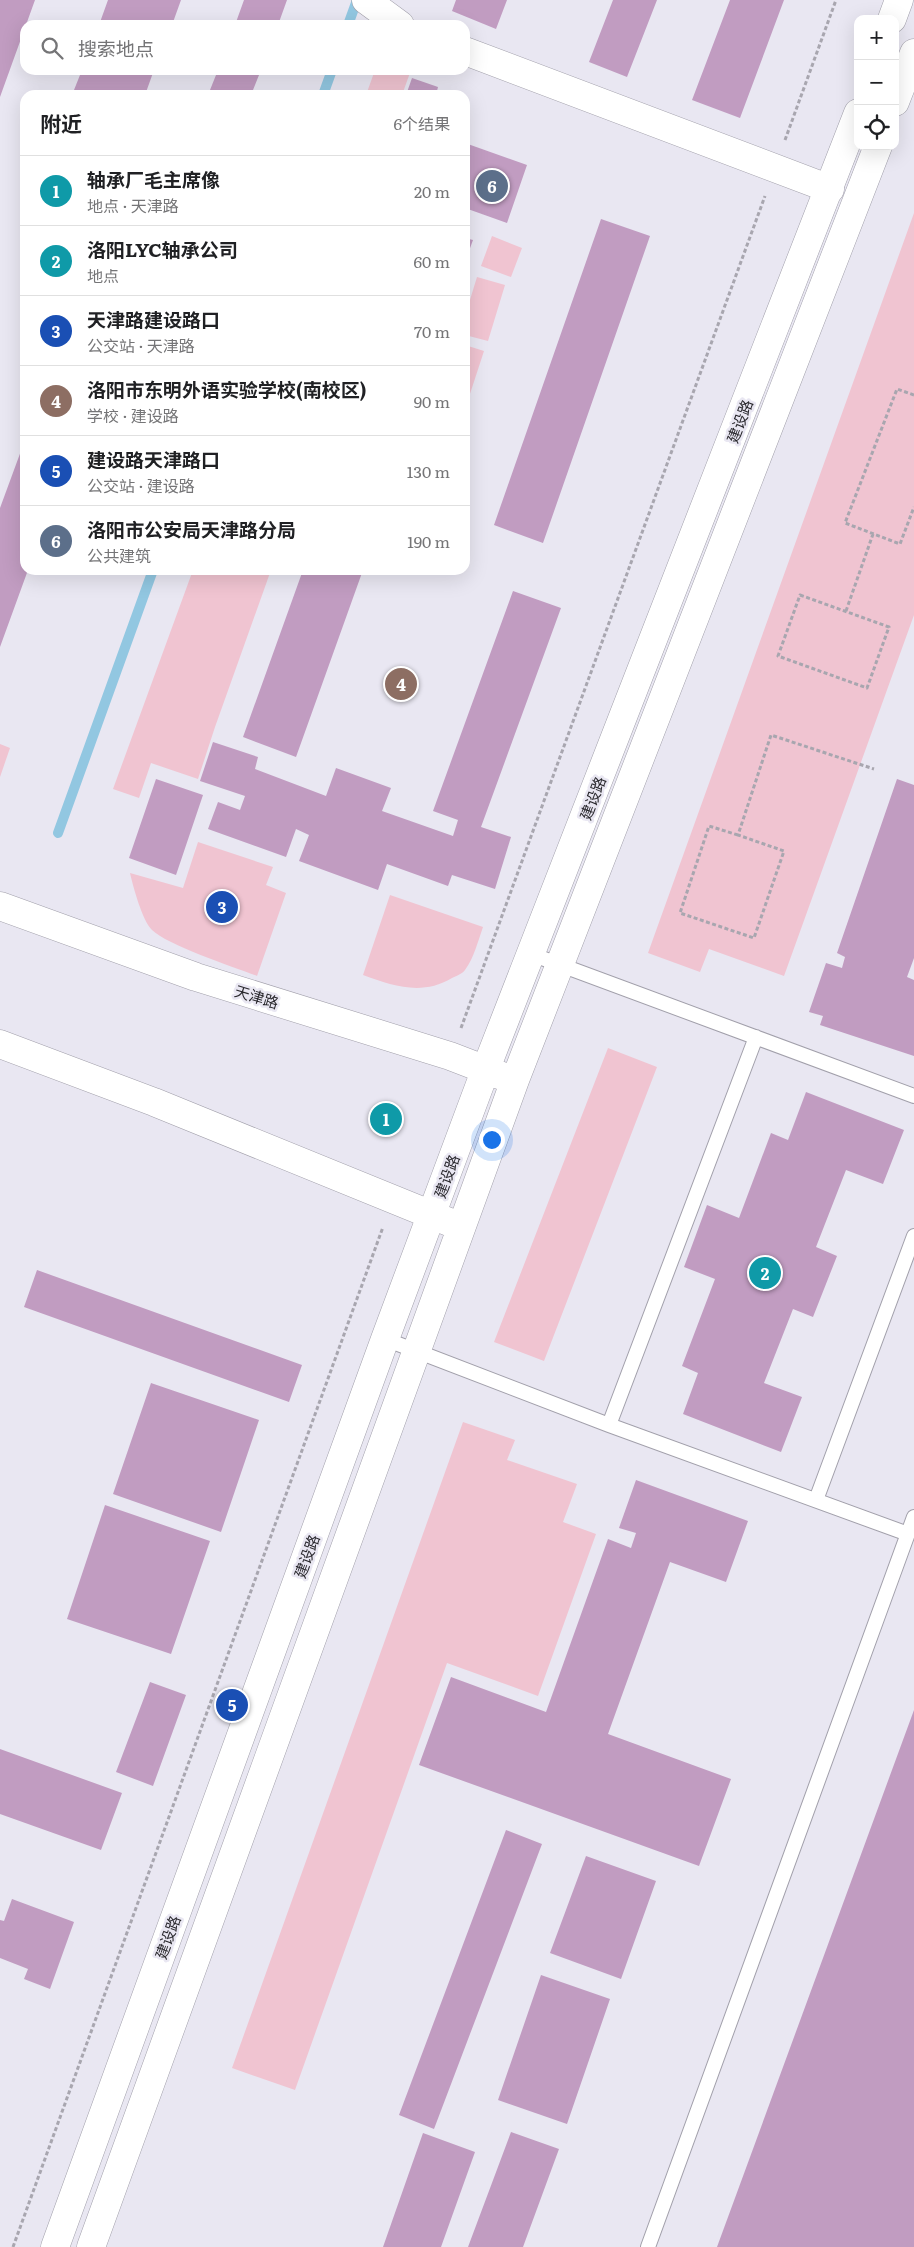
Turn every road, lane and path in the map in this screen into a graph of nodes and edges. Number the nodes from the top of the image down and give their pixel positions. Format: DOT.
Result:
graph roads {
  1 [pos="366,0"];
  2 [pos="836,0"];
  3 [pos="899,0"];
  4 [pos="893,15"];
  5 [pos="393,20"];
  6 [pos="470,53"];
  7 [pos="914,53"];
  8 [pos="899,92"];
  9 [pos="854,124"];
  10 [pos="876,150"];
  11 [pos="775,168"];
  12 [pos="830,189"];
  13 [pos="914,395"];
  14 [pos="914,507"];
  15 [pos="873,534"];
  16 [pos="846,611"];
  17 [pos="874,769"];
  18 [pos="738,836"];
  19 [pos="0,906"];
  20 [pos="531,954"];
  21 [pos="560,964"];
  22 [pos="756,1037"];
  23 [pos="0,1044"];
  24 [pos="450,1056"];
  25 [pos="485,1071"];
  26 [pos="515,1080"];
  27 [pos="914,1096"];
  28 [pos="393,1198"];
  29 [pos="432,1215"];
  30 [pos="462,1228"];
  31 [pos="914,1236"];
  32 [pos="385,1339"];
  33 [pos="418,1352"];
  34 [pos="609,1425"];
  35 [pos="816,1500"];
  36 [pos="914,1517"];
  37 [pos="908,1534"];
  38 [pos="13,2247"];
  39 [pos="55,2247"];
  40 [pos="92,2247"];
  41 [pos="648,2247"];
  1 -- 5 [label="street"];
  2 -- 11 [label="path"];
  3 -- 4 [label="street"];
  6 -- 11 [label="street"];
  7 -- 8 [label="street"];
  9 -- 12 [label="street, 建设路"];
  10 -- 21 [label="street, 建设路"];
  11 -- 12 [label="street"];
  11 -- 24 [label="path"];
  12 -- 20 [label="street, 建设路"];
  13 -- 15 [label="path"];
  14 -- 15 [label="path"];
  15 -- 16 [label="path"];
  16 -- 16 [label="path"];
  17 -- 18 [label="path"];
  18 -- 18 [label="path"];
  19 -- 24 [label="street, 天津路"];
  20 -- 21 [label="lane"];
  20 -- 25 [label="street, 建设路"];
  21 -- 22 [label="lane"];
  21 -- 26 [label="street, 建设路"];
  22 -- 27 [label="lane"];
  22 -- 34 [label="lane"];
  23 -- 28 [label="street"];
  24 -- 25 [label="street, 天津路"];
  25 -- 26 [label="street, 天津路"];
  25 -- 29 [label="street, 建设路"];
  26 -- 30 [label="street, 建设路"];
  28 -- 29 [label="street"];
  28 -- 38 [label="path"];
  29 -- 30 [label="street"];
  29 -- 32 [label="street, 建设路"];
  30 -- 33 [label="street, 建设路"];
  31 -- 35 [label="lane"];
  32 -- 33 [label="lane"];
  32 -- 39 [label="street, 建设路"];
  33 -- 34 [label="lane"];
  33 -- 40 [label="street, 建设路"];
  34 -- 35 [label="lane"];
  35 -- 37 [label="lane"];
  36 -- 37 [label="lane"];
  37 -- 41 [label="lane"];
}
